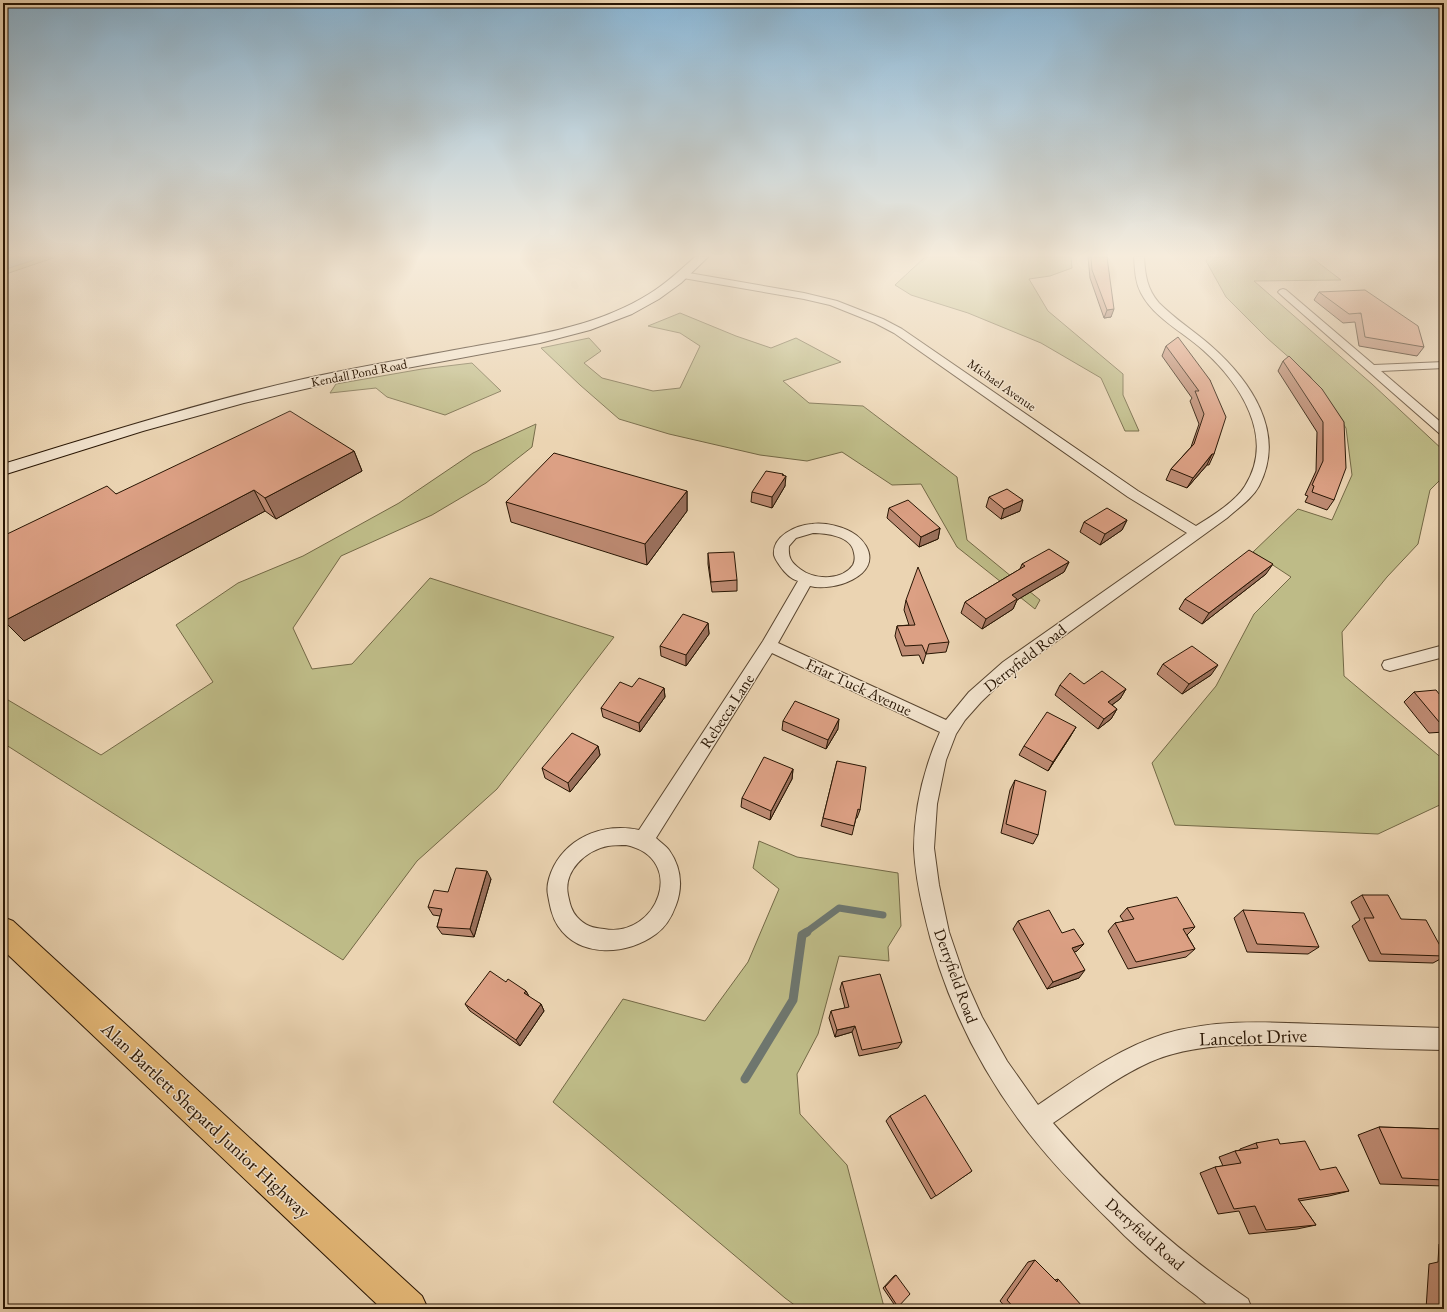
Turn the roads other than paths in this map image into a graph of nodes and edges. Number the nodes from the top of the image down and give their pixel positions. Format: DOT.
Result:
graph roads {
  1 [pos="609,318"];
  2 [pos="871,318"];
  3 [pos="1171,318"];
  4 [pos="1314,318"];
  5 [pos="1444,365"];
  6 [pos="1371,368"];
  7 [pos="1444,431"];
  8 [pos="3,470"];
  9 [pos="1197,533"];
  10 [pos="806,580"];
  11 [pos="769,645"];
  12 [pos="1444,651"];
  13 [pos="1390,665"];
  14 [pos="950,729"];
  15 [pos="644,840"];
  16 [pos="3,931"];
  17 [pos="1444,1039"];
  18 [pos="1034,1121"];
  19 [pos="409,1309"];
  20 [pos="1238,1309"];
  1 -- 8 [label="street, Kendall Pond Road"];
  2 -- 9 [label="street, Michael Avenue"];
  3 -- 9 [label="street, Derryfield Road"];
  4 -- 6 [label="street"];
  5 -- 6 [label="street"];
  6 -- 7 [label="street"];
  9 -- 14 [label="street, Derryfield Road"];
  10 -- 10 [label="street"];
  10 -- 11 [label="street, Rebecca Lane"];
  11 -- 14 [label="street, Friar Tuck Avenue"];
  11 -- 15 [label="street, Rebecca Lane"];
  12 -- 13 [label="street"];
  14 -- 18 [label="street, Derryfield Road"];
  15 -- 15 [label="street"];
  16 -- 19 [label="highway, Alan Bartlett Shepard Junior Highway"];
  17 -- 18 [label="street, Lancelot Drive"];
  18 -- 20 [label="street, Derryfield Road"];
}
